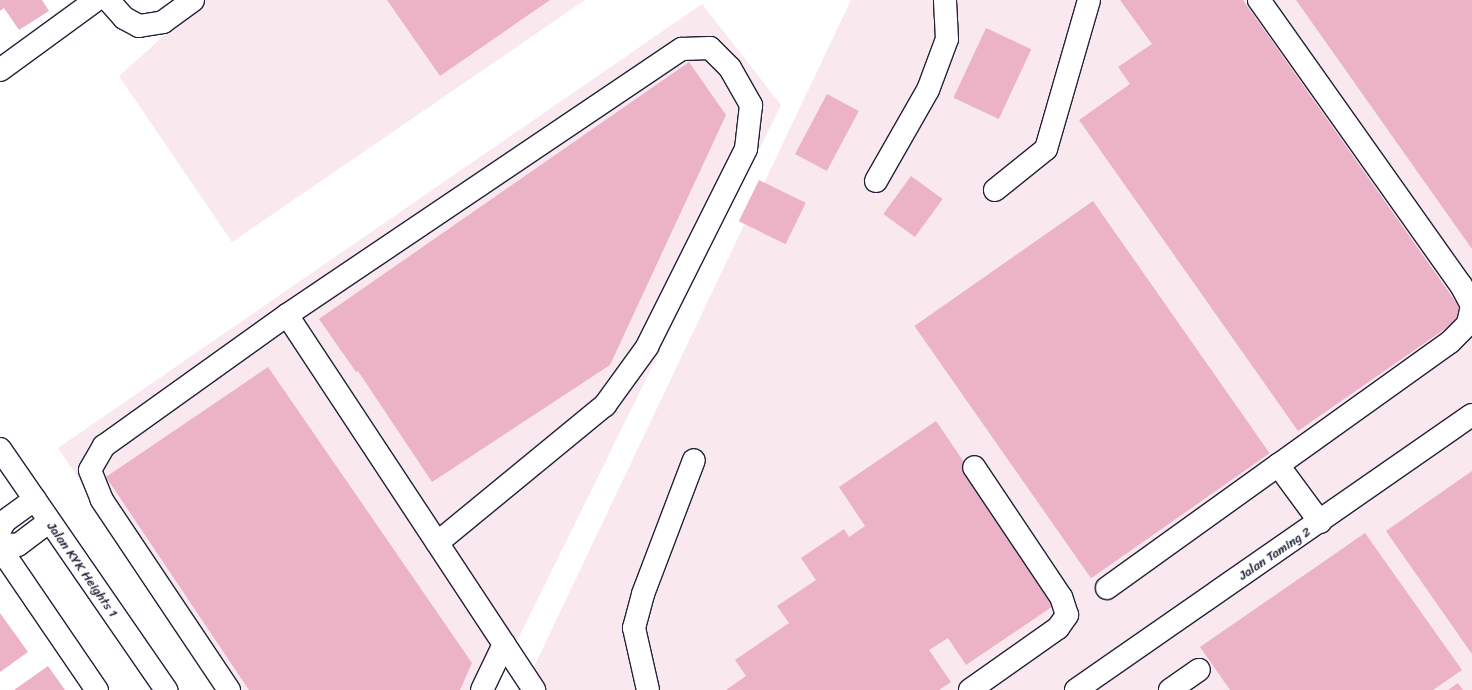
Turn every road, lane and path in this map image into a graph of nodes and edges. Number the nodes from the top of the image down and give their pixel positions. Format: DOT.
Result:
graph roads {
  1 [pos="96,0"];
  2 [pos="108,0"];
  3 [pos="193,0"];
  4 [pos="945,0"];
  5 [pos="1089,0"];
  6 [pos="1259,0"];
  7 [pos="0,70"];
  8 [pos="876,182"];
  9 [pos="996,190"];
  10 [pos="287,315"];
  11 [pos="1472,415"];
  12 [pos="0,449"];
  13 [pos="694,460"];
  14 [pos="1278,465"];
  15 [pos="974,467"];
  16 [pos="35,499"];
  17 [pos="49,522"];
  18 [pos="1320,522"];
  19 [pos="0,530"];
  20 [pos="437,543"];
  21 [pos="0,544"];
  22 [pos="0,548"];
  23 [pos="1107,588"];
  24 [pos="504,644"];
  25 [pos="1199,670"];
  26 [pos="97,690"];
  27 [pos="166,690"];
  28 [pos="229,690"];
  29 [pos="482,690"];
  30 [pos="534,690"];
  31 [pos="648,690"];
  32 [pos="970,690"];
  33 [pos="1076,690"];
  34 [pos="1170,690"];
  1 -- 7 [label="street"];
  2 -- 3 [label="street"];
  4 -- 8 [label="street"];
  5 -- 9 [label="street"];
  6 -- 14 [label="street"];
  10 -- 20 [label="street"];
  10 -- 20 [label="street"];
  10 -- 28 [label="street"];
  11 -- 18 [label="street, Jalan Taming 2"];
  12 -- 16 [label="street, Jalan KYK Heights 1"];
  13 -- 31 [label="street"];
  14 -- 18 [label="street"];
  14 -- 23 [label="street"];
  15 -- 32 [label="street"];
  16 -- 17 [label="street, Jalan KYK Heights 1"];
  16 -- 19 [label="street"];
  17 -- 21 [label="street"];
  17 -- 27 [label="street, Jalan KYK Heights 1"];
  18 -- 33 [label="street, Jalan Taming 2"];
  20 -- 24 [label="street"];
  22 -- 26 [label="street"];
  24 -- 29 [label="street"];
  24 -- 30 [label="street"];
  25 -- 34 [label="street"];
}
